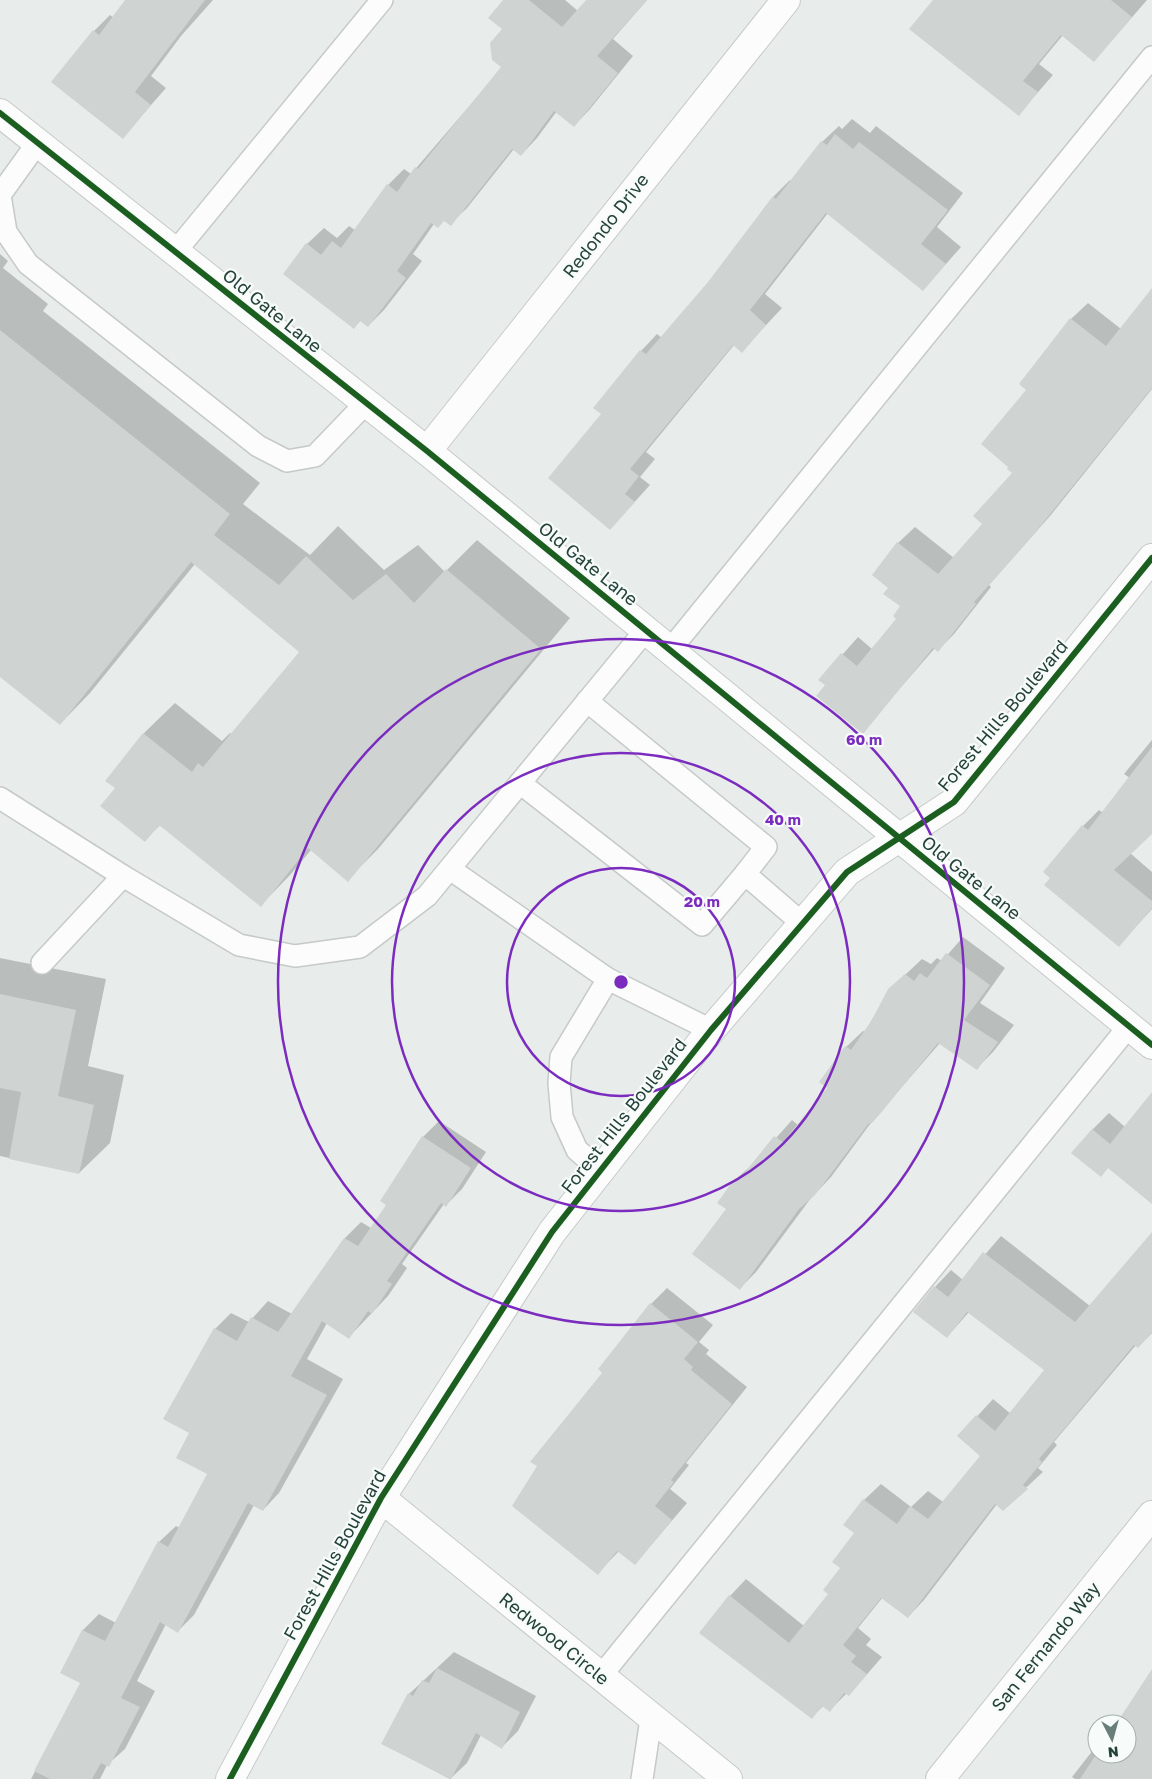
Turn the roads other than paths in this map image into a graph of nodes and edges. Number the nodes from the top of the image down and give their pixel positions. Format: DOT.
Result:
graph roads {
  1 [pos="382,0"];
  2 [pos="786,0"];
  3 [pos="1152,58"];
  4 [pos="0,113"];
  5 [pos="38,142"];
  6 [pos="175,252"];
  7 [pos="365,404"];
  8 [pos="427,452"];
  9 [pos="1152,558"];
  10 [pos="645,631"];
  11 [pos="670,650"];
  12 [pos="587,701"];
  13 [pos="520,783"];
  14 [pos="0,798"];
  15 [pos="899,838"];
  16 [pos="450,870"];
  17 [pos="745,874"];
  18 [pos="123,876"];
  19 [pos="803,924"];
  20 [pos="42,963"];
  21 [pos="608,979"];
  22 [pos="1129,1026"];
  23 [pos="711,1030"];
  24 [pos="1152,1045"];
  25 [pos="600,1170"];
  26 [pos="381,1498"];
  27 [pos="1152,1515"];
  28 [pos="600,1677"];
  29 [pos="651,1719"];
  30 [pos="230,1779"];
  31 [pos="642,1779"];
  32 [pos="728,1779"];
  33 [pos="940,1779"];
  1 -- 6 [label="lane"];
  2 -- 8 [label="street, Redondo Drive"];
  3 -- 11 [label="lane"];
  4 -- 5 [label="street, Old Gate Lane"];
  5 -- 6 [label="street, Old Gate Lane"];
  5 -- 7 [label="lane"];
  6 -- 7 [label="street, Old Gate Lane"];
  7 -- 8 [label="street, Old Gate Lane"];
  8 -- 10 [label="street, Old Gate Lane"];
  9 -- 15 [label="street, Forest Hills Boulevard"];
  10 -- 11 [label="street, Old Gate Lane"];
  10 -- 12 [label="lane"];
  11 -- 15 [label="street, Old Gate Lane"];
  12 -- 13 [label="lane"];
  12 -- 17 [label="lane"];
  13 -- 16 [label="lane"];
  13 -- 17 [label="lane"];
  14 -- 18 [label="lane"];
  15 -- 19 [label="street, Forest Hills Boulevard"];
  15 -- 22 [label="street, Old Gate Lane"];
  16 -- 18 [label="lane"];
  16 -- 21 [label="lane"];
  17 -- 19 [label="lane"];
  18 -- 20 [label="lane"];
  19 -- 23 [label="street, Forest Hills Boulevard"];
  21 -- 23 [label="lane"];
  21 -- 25 [label="lane"];
  22 -- 24 [label="street, Old Gate Lane"];
  22 -- 28 [label="lane"];
  23 -- 25 [label="street, Forest Hills Boulevard"];
  25 -- 26 [label="street, Forest Hills Boulevard"];
  26 -- 28 [label="street, Redwood Circle"];
  26 -- 30 [label="street, Forest Hills Boulevard"];
  27 -- 33 [label="street, San Fernando Way"];
  28 -- 29 [label="street, Redwood Circle"];
  29 -- 31 [label="lane"];
  29 -- 32 [label="street, Redwood Circle"];
}
